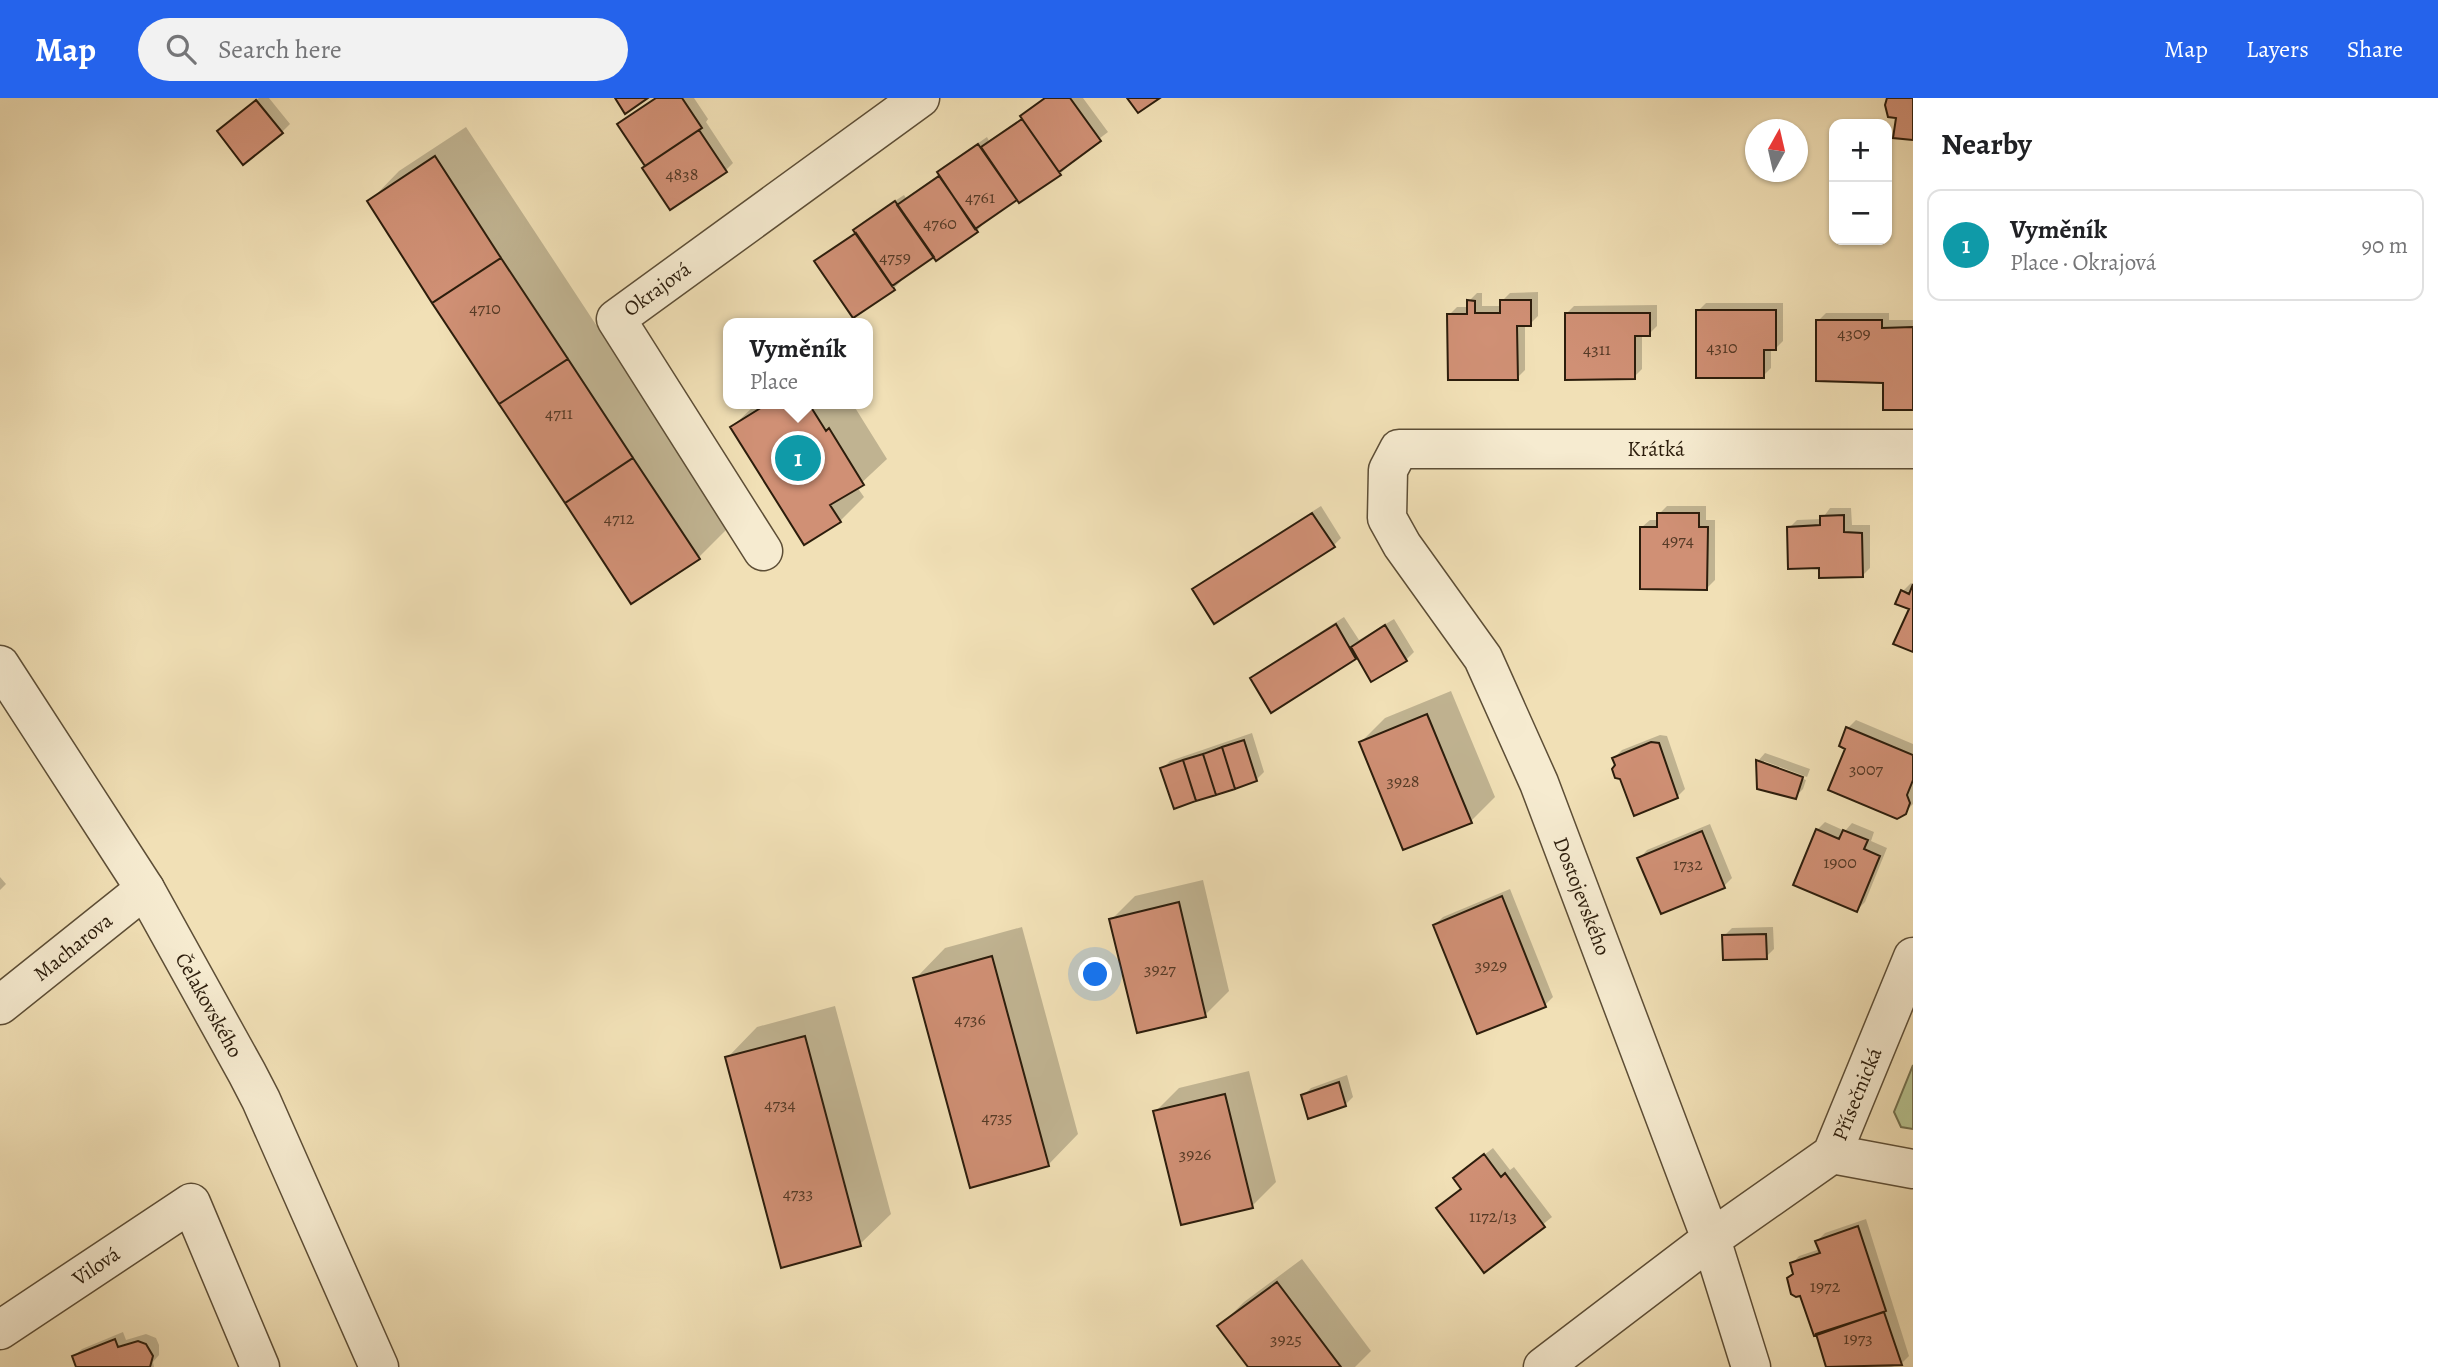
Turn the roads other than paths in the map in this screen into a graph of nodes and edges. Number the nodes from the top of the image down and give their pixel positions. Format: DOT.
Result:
graph roads {
  1 [pos="920,98"];
  2 [pos="1399,449"];
  3 [pos="1913,449"];
  4 [pos="763,551"];
  5 [pos="0,665"];
  6 [pos="145,889"];
  7 [pos="1913,957"];
  8 [pos="0,1005"];
  9 [pos="1832,1154"];
  10 [pos="1913,1168"];
  11 [pos="1711,1240"];
  12 [pos="0,1330"];
  13 [pos="260,1367"];
  14 [pos="379,1367"];
  15 [pos="1543,1367"];
  16 [pos="1751,1367"];
  1 -- 4 [label="street, Okrajová"];
  2 -- 3 [label="street, Krátká"];
  2 -- 11 [label="street, Dostojevského"];
  5 -- 6 [label="street, Čelakovského"];
  6 -- 8 [label="street, Macharova"];
  6 -- 14 [label="street, Čelakovského"];
  7 -- 9 [label="street, Přísečnická"];
  9 -- 10 [label="street"];
  9 -- 11 [label="street"];
  11 -- 15 [label="street"];
  11 -- 16 [label="street, Dostojevského"];
  12 -- 13 [label="street, Vilová"];
}
